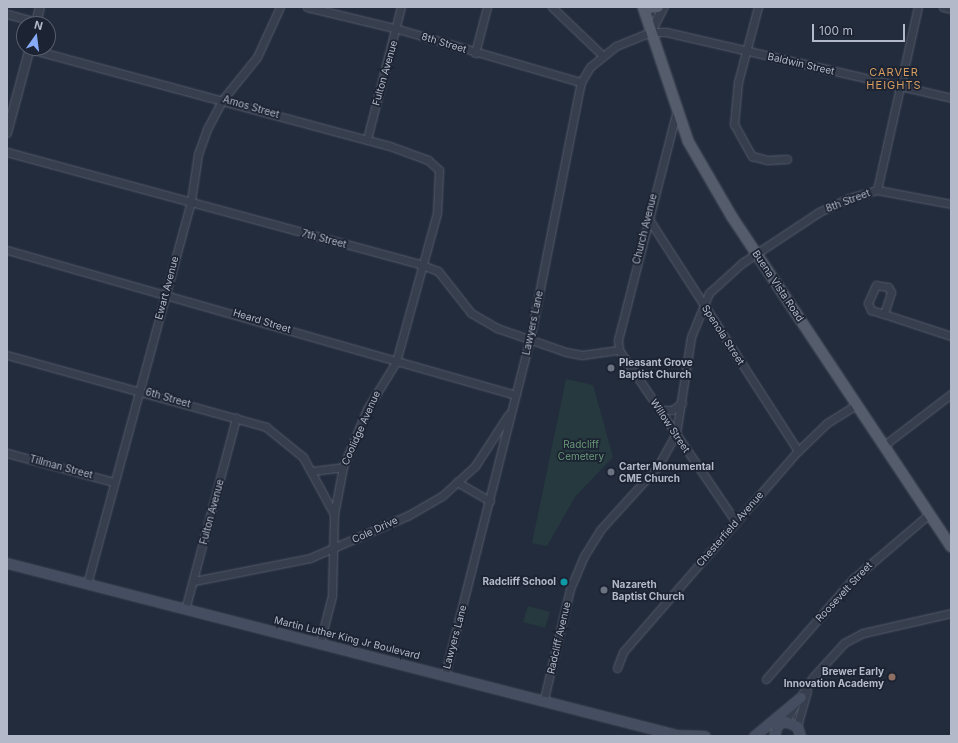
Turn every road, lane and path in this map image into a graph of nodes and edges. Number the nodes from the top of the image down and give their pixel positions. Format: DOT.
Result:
graph roads {
  1 [pos="280,7"];
  2 [pos="307,7"];
  3 [pos="401,7"];
  4 [pos="486,7"];
  5 [pos="552,7"];
  6 [pos="643,7"];
  7 [pos="648,7"];
  8 [pos="658,7"];
  9 [pos="664,7"];
  10 [pos="758,7"];
  11 [pos="918,7"];
  12 [pos="943,7"];
  13 [pos="951,9"];
  14 [pos="398,29"];
  15 [pos="650,32"];
  16 [pos="747,51"];
  17 [pos="475,52"];
  18 [pos="56,55"];
  19 [pos="602,55"];
  20 [pos="28,56"];
  21 [pos="581,82"];
  22 [pos="900,86"];
  23 [pos="951,98"];
  24 [pos="224,99"];
  25 [pos="677,110"];
  26 [pos="7,133"];
  27 [pos="367,139"];
  28 [pos="7,152"];
  29 [pos="787,159"];
  30 [pos="877,190"];
  31 [pos="439,198"];
  32 [pos="191,201"];
  33 [pos="951,204"];
  34 [pos="648,218"];
  35 [pos="7,250"];
  36 [pos="756,254"];
  37 [pos="422,265"];
  38 [pos="165,293"];
  39 [pos="703,304"];
  40 [pos="884,314"];
  41 [pos="951,336"];
  42 [pos="530,339"];
  43 [pos="619,350"];
  44 [pos="7,355"];
  45 [pos="396,362"];
  46 [pos="139,390"];
  47 [pos="951,394"];
  48 [pos="516,395"];
  49 [pos="682,404"];
  50 [pos="857,404"];
  51 [pos="513,406"];
  52 [pos="659,410"];
  53 [pos="236,418"];
  54 [pos="676,434"];
  55 [pos="883,446"];
  56 [pos="798,451"];
  57 [pos="7,453"];
  58 [pos="343,466"];
  59 [pos="312,471"];
  60 [pos="114,482"];
  61 [pos="457,482"];
  62 [pos="490,501"];
  63 [pos="334,514"];
  64 [pos="930,514"];
  65 [pos="736,522"];
  66 [pos="951,547"];
  67 [pos="334,549"];
  68 [pos="7,563"];
  69 [pos="194,581"];
  70 [pos="87,584"];
  71 [pos="186,606"];
  72 [pos="951,613"];
  73 [pos="320,642"];
  74 [pos="617,668"];
  75 [pos="445,674"];
  76 [pos="766,679"];
  77 [pos="808,687"];
  78 [pos="800,697"];
  79 [pos="544,699"];
  80 [pos="785,721"];
  81 [pos="797,726"];
  82 [pos="774,732"];
  83 [pos="679,736"];
  84 [pos="705,736"];
  85 [pos="754,736"];
  86 [pos="768,736"];
  87 [pos="800,736"];
  1 -- 24 [label="street, Ewart Avenue"];
  2 -- 14 [label="street, 8th Street"];
  3 -- 14 [label="street, Fulton Avenue"];
  4 -- 17 [label="street"];
  5 -- 19 [label="street"];
  6 -- 15 [label="main road, Buena Vista Road"];
  7 -- 8 [label="main road"];
  9 -- 15 [label="street"];
  10 -- 16 [label="street"];
  11 -- 22 [label="street"];
  12 -- 13 [label="street"];
  14 -- 17 [label="street, 8th Street"];
  14 -- 27 [label="street, Fulton Avenue"];
  15 -- 16 [label="street, Baldwin Street"];
  15 -- 19 [label="street, Lawyers Lane"];
  15 -- 25 [label="main road, Buena Vista Road"];
  16 -- 22 [label="street, Baldwin Street"];
  16 -- 29 [label="street"];
  17 -- 21 [label="street, 8th Street"];
  18 -- 24 [label="street, Amos Street"];
  19 -- 21 [label="street, Lawyers Lane"];
  20 -- 26 [label="street"];
  21 -- 42 [label="street, Lawyers Lane"];
  22 -- 23 [label="street, Baldwin Street"];
  22 -- 30 [label="street"];
  24 -- 27 [label="street, Amos Street"];
  24 -- 32 [label="street, Ewart Avenue"];
  25 -- 34 [label="street, Church Avenue"];
  25 -- 36 [label="main road, Buena Vista Road"];
  27 -- 31 [label="street, Amos Street"];
  28 -- 32 [label="street, 7th Street"];
  30 -- 33 [label="street, 8th Street"];
  30 -- 36 [label="street, 8th Street"];
  31 -- 37 [label="street, Coolidge Avenue"];
  32 -- 37 [label="street, 7th Street"];
  32 -- 38 [label="street, Ewart Avenue"];
  34 -- 39 [label="street, Spenola Street"];
  34 -- 43 [label="street, Church Avenue"];
  35 -- 38 [label="street, Heard Street"];
  36 -- 39 [label="street, Radcliff Avenue"];
  36 -- 50 [label="main road, Buena Vista Road"];
  37 -- 42 [label="street, 7th Street"];
  37 -- 45 [label="street, Coolidge Avenue"];
  38 -- 45 [label="street, Heard Street"];
  38 -- 46 [label="street, Ewart Avenue"];
  39 -- 49 [label="street, Radcliff Avenue"];
  39 -- 56 [label="street, Spenola Street"];
  40 -- 41 [label="street"];
  42 -- 43 [label="street, 7th Street"];
  42 -- 48 [label="street, Lawyers Lane"];
  43 -- 52 [label="street, Willow Street"];
  44 -- 46 [label="street, 6th Street"];
  45 -- 48 [label="street, Heard Street"];
  45 -- 58 [label="street, Coolidge Avenue"];
  46 -- 53 [label="street, 6th Street"];
  46 -- 60 [label="street, Ewart Avenue"];
  47 -- 55 [label="street"];
  48 -- 51 [label="street, Lawyers Lane"];
  49 -- 52 [label="street"];
  49 -- 54 [label="street, Radcliff Avenue"];
  50 -- 55 [label="main road, Buena Vista Road"];
  50 -- 56 [label="street, Chesterfield Avenue"];
  51 -- 61 [label="street, Cole Drive"];
  51 -- 62 [label="street, Lawyers Lane"];
  52 -- 54 [label="street, Willow Street"];
  53 -- 59 [label="street, 6th Street"];
  53 -- 69 [label="street, Fulton Avenue"];
  54 -- 65 [label="street, Willow Street"];
  54 -- 79 [label="street, Radcliff Avenue"];
  55 -- 64 [label="main road, Buena Vista Road"];
  56 -- 65 [label="street, Chesterfield Avenue"];
  57 -- 60 [label="street, Tillman Street"];
  58 -- 59 [label="street"];
  58 -- 63 [label="street, Coolidge Avenue"];
  59 -- 63 [label="street, 6th Street"];
  60 -- 70 [label="street, Ewart Avenue"];
  61 -- 62 [label="street"];
  61 -- 67 [label="street, Cole Drive"];
  62 -- 75 [label="street, Lawyers Lane"];
  63 -- 67 [label="street, Coolidge Avenue"];
  64 -- 66 [label="main road, Buena Vista Road"];
  64 -- 76 [label="street, Roosevelt Street"];
  65 -- 74 [label="street, Chesterfield Avenue"];
  67 -- 69 [label="street, Cole Drive"];
  67 -- 73 [label="street, Coolidge Avenue"];
  68 -- 70 [label="main road, Martin Luther King Jr Boulevard"];
  69 -- 71 [label="street, Fulton Avenue"];
  70 -- 71 [label="main road, Martin Luther King Jr Boulevard"];
  71 -- 73 [label="main road, Martin Luther King Jr Boulevard"];
  72 -- 77 [label="street"];
  73 -- 75 [label="main road, Martin Luther King Jr Boulevard"];
  75 -- 79 [label="main road, Martin Luther King Jr Boulevard"];
  77 -- 78 [label="street"];
  77 -- 81 [label="street"];
  78 -- 80 [label="street"];
  78 -- 85 [label="main road"];
  79 -- 83 [label="main road, Martin Luther King Jr Boulevard"];
  80 -- 81 [label="main road"];
  80 -- 82 [label="main road"];
  81 -- 87 [label="main road"];
  82 -- 86 [label="main road"];
  83 -- 84 [label="main road, Martin Luther King Jr Boulevard"];
}
